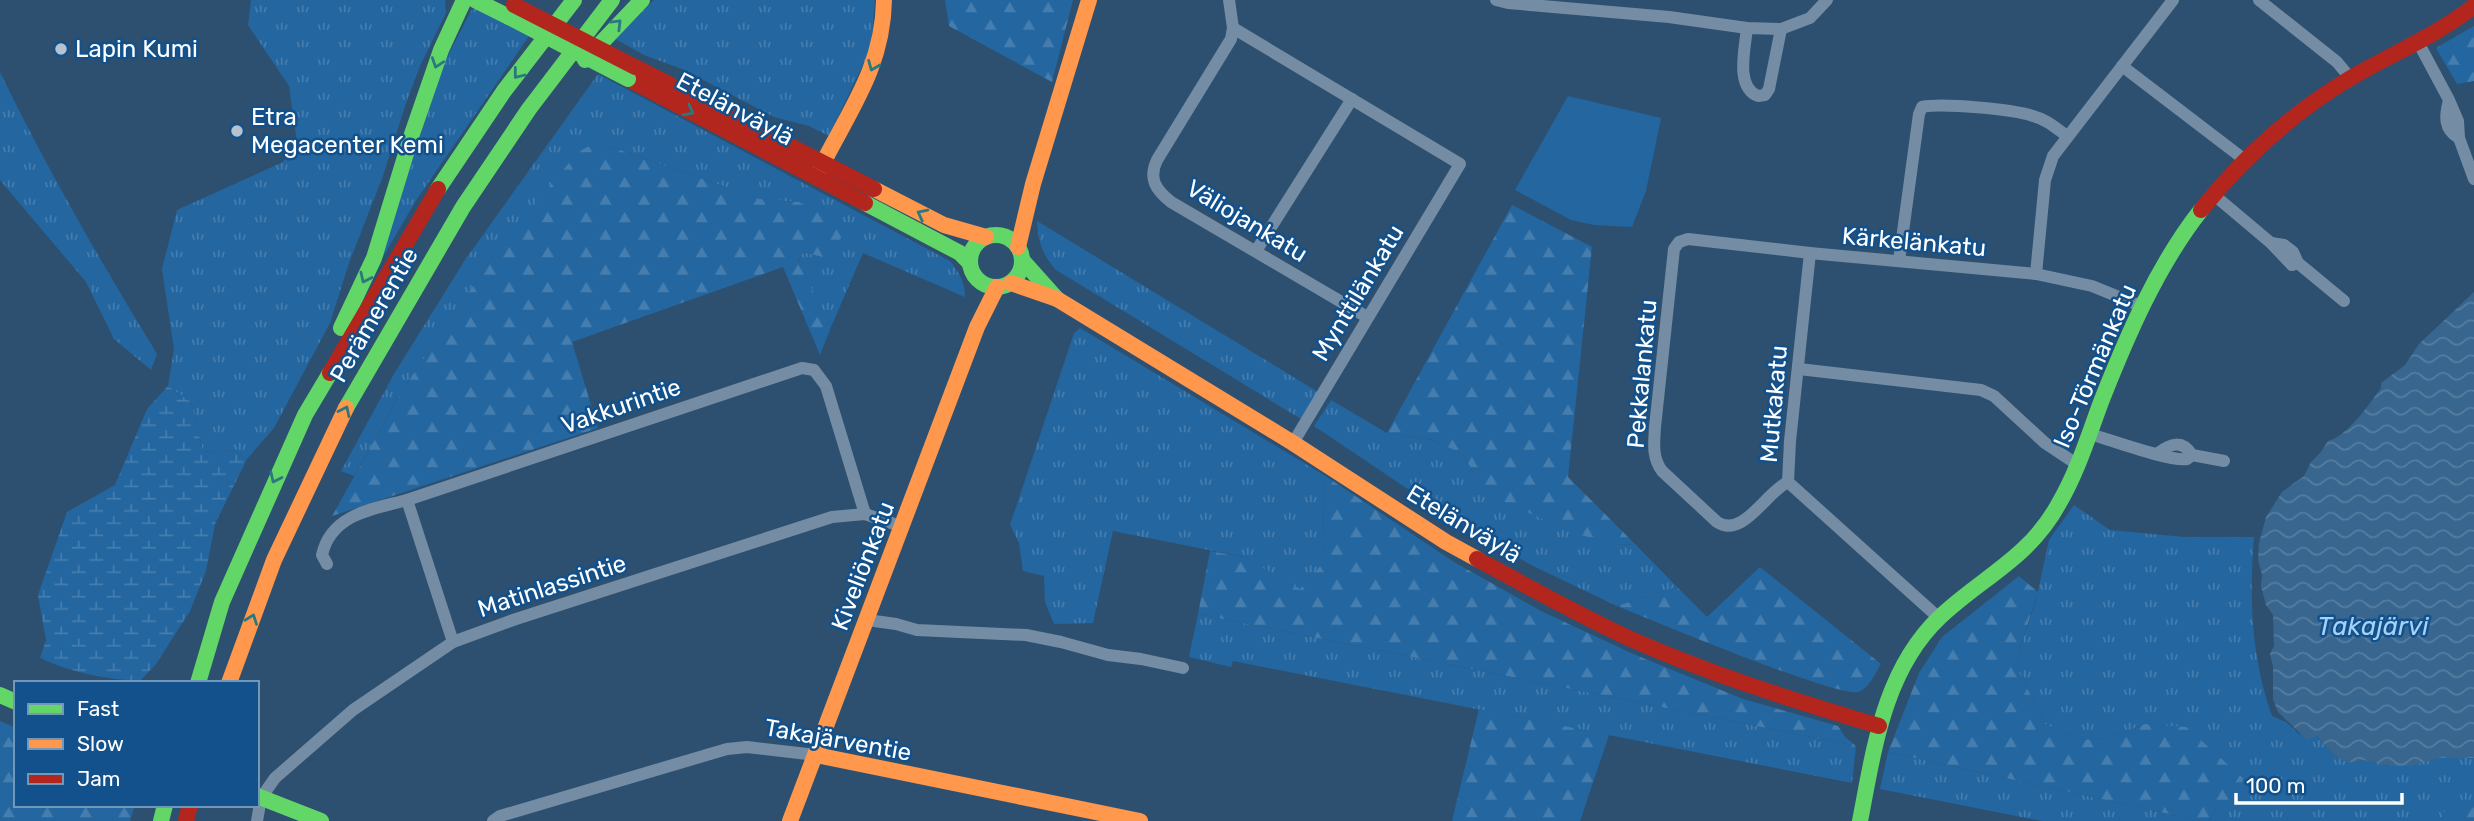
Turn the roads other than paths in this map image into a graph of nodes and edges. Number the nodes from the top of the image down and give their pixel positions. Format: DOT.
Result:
graph roads {
  1 [pos="464,0"];
  2 [pos="475,0"];
  3 [pos="574,0"];
  4 [pos="612,0"];
  5 [pos="642,0"];
  6 [pos="884,0"];
  7 [pos="1089,0"];
  8 [pos="1229,0"];
  9 [pos="1496,0"];
  10 [pos="1827,0"];
  11 [pos="2173,0"];
  12 [pos="2259,0"];
  13 [pos="2474,6"];
  14 [pos="510,7"];
  15 [pos="1233,28"];
  16 [pos="1746,28"];
  17 [pos="1781,29"];
  18 [pos="2418,43"];
  19 [pos="2122,66"];
  20 [pos="632,73"];
  21 [pos="2351,79"];
  22 [pos="1352,99"];
  23 [pos="2067,136"];
  24 [pos="2245,160"];
  25 [pos="823,162"];
  26 [pos="816,177"];
  27 [pos="2474,179"];
  28 [pos="1030,190"];
  29 [pos="2214,195"];
  30 [pos="463,207"];
  31 [pos="990,236"];
  32 [pos="1679,242"];
  33 [pos="1256,251"];
  34 [pos="1810,253"];
  35 [pos="1021,254"];
  36 [pos="1899,261"];
  37 [pos="973,271"];
  38 [pos="2036,274"];
  39 [pos="1004,285"];
  40 [pos="1057,299"];
  41 [pos="2344,301"];
  42 [pos="2141,306"];
  43 [pos="1367,317"];
  44 [pos="978,327"];
  45 [pos="1799,369"];
  46 [pos="305,415"];
  47 [pos="2090,435"];
  48 [pos="1293,443"];
  49 [pos="2224,461"];
  50 [pos="2078,466"];
  51 [pos="1788,482"];
  52 [pos="407,500"];
  53 [pos="866,514"];
  54 [pos="903,527"];
  55 [pos="327,564"];
  56 [pos="1939,618"];
  57 [pos="867,620"];
  58 [pos="453,642"];
  59 [pos="1183,668"];
  60 [pos="199,681"];
  61 [pos="230,681"];
  62 [pos="1879,726"];
  63 [pos="816,755"];
  64 [pos="259,797"];
  65 [pos="321,821"];
  66 [pos="493,821"];
  67 [pos="790,821"];
  68 [pos="1140,821"];
  69 [pos="1860,821"];
  1 -- 46 [label="main road, one-way"];
  2 -- 14 [label="main road, Etelänväylä"];
  3 -- 46 [label="main road, Perämerentie, one-way"];
  4 -- 30 [label="main road, Perämerentie"];
  30 -- 5 [label="main road, one-way"];
  6 -- 25 [label="main road, one-way"];
  7 -- 28 [label="main road"];
  8 -- 15 [label="street"];
  9 -- 16 [label="street"];
  10 -- 17 [label="street"];
  11 -- 19 [label="street"];
  12 -- 21 [label="street"];
  13 -- 18 [label="main road, Iso-Törmänkatu"];
  14 -- 20 [label="main road, Etelänväylä, bridge"];
  15 -- 22 [label="street"];
  15 -- 33 [label="street, Väliojankatu"];
  16 -- 17 [label="street"];
  16 -- 17 [label="street"];
  18 -- 21 [label="main road, Iso-Törmänkatu"];
  18 -- 27 [label="street"];
  19 -- 23 [label="street"];
  19 -- 24 [label="street"];
  20 -- 25 [label="main road, Etelänväylä"];
  20 -- 26 [label="main road, Etelänväylä, one-way"];
  21 -- 24 [label="main road, Iso-Törmänkatu"];
  22 -- 33 [label="street"];
  22 -- 43 [label="street, Mynttilänkatu"];
  23 -- 36 [label="street"];
  23 -- 38 [label="street"];
  24 -- 29 [label="main road, Iso-Törmänkatu"];
  25 -- 26 [label="main road"];
  31 -- 25 [label="main road, Etelänväylä, one-way"];
  26 -- 37 [label="main road, Etelänväylä"];
  28 -- 31 [label="main road"];
  28 -- 35 [label="main road"];
  29 -- 41 [label="street"];
  29 -- 42 [label="main road, Iso-Törmänkatu"];
  61 -- 30 [label="main road, Perämerentie, one-way"];
  31 -- 35 [label="main road"];
  31 -- 37 [label="main road"];
  32 -- 34 [label="street, Kärkelänkatu"];
  32 -- 51 [label="street, Pekkalankatu"];
  33 -- 43 [label="street, Väliojankatu"];
  34 -- 36 [label="street, Kärkelänkatu"];
  34 -- 45 [label="street, Mutkakatu"];
  35 -- 39 [label="main road"];
  35 -- 40 [label="main road, Etelänväylä"];
  36 -- 38 [label="street, Kärkelänkatu"];
  37 -- 39 [label="main road"];
  37 -- 44 [label="main road, Kiveliönkatu"];
  38 -- 42 [label="street, Kärkelänkatu"];
  39 -- 40 [label="main road, Etelänväylä"];
  39 -- 44 [label="main road, Kiveliönkatu"];
  40 -- 48 [label="main road, Etelänväylä"];
  42 -- 47 [label="main road, Iso-Törmänkatu"];
  43 -- 48 [label="street, Mynttilänkatu"];
  44 -- 54 [label="main road, Kiveliönkatu"];
  45 -- 50 [label="street"];
  45 -- 51 [label="street, Mutkakatu"];
  46 -- 60 [label="main road, Perämerentie, one-way"];
  47 -- 49 [label="street"];
  47 -- 50 [label="main road, Iso-Törmänkatu"];
  48 -- 62 [label="main road, Etelänväylä"];
  50 -- 56 [label="main road, Iso-Törmänkatu"];
  51 -- 56 [label="street, Mutkakatu"];
  52 -- 53 [label="street, Vakkurintie"];
  52 -- 55 [label="street, Vakkurintie"];
  52 -- 58 [label="street"];
  53 -- 54 [label="street, Matinlassintie"];
  53 -- 58 [label="street, Matinlassintie"];
  54 -- 57 [label="main road, Kiveliönkatu"];
  56 -- 62 [label="main road, Iso-Törmänkatu"];
  57 -- 59 [label="street"];
  57 -- 63 [label="main road, Kiveliönkatu"];
  58 -- 64 [label="street, Matinlassintie"];
  62 -- 69 [label="main road, Iso-Törmänkatu"];
  63 -- 66 [label="street, Takajärventie"];
  63 -- 67 [label="main road, Kiveliönkatu"];
  63 -- 68 [label="main road, Takajärventie"];
  64 -- 65 [label="main road"];
}
